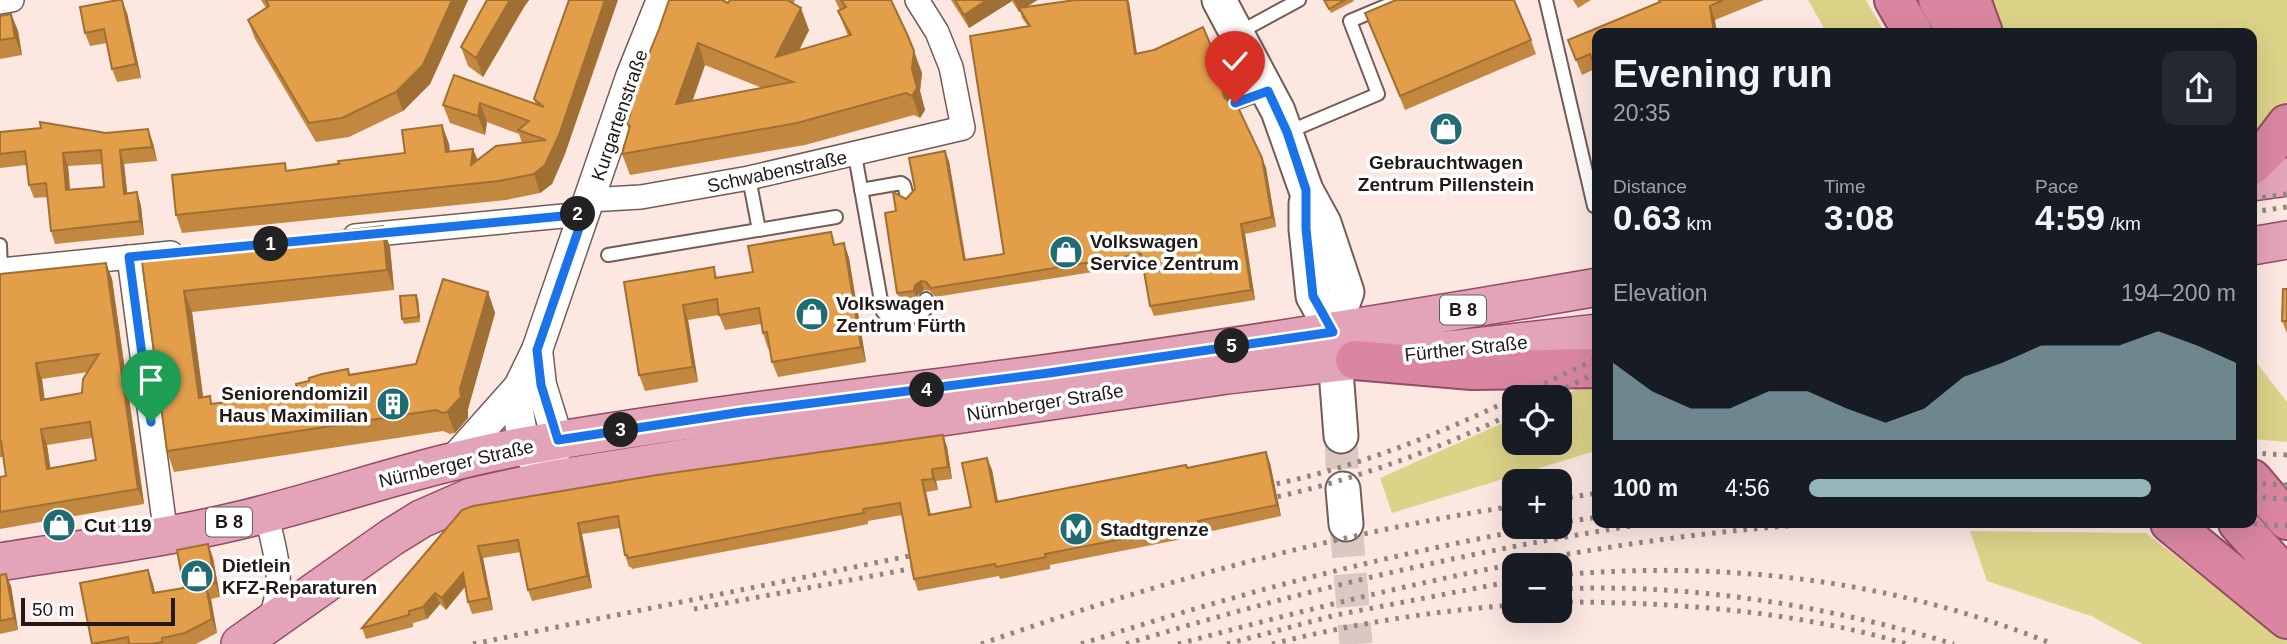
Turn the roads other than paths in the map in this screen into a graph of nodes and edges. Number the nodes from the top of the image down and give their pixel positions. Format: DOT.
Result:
graph roads {
  1 [pos="12,0"];
  2 [pos="662,0"];
  3 [pos="917,0"];
  4 [pos="1219,0"];
  5 [pos="1299,0"];
  6 [pos="1400,0"];
  7 [pos="1546,0"];
  8 [pos="1894,0"];
  9 [pos="1938,0"];
  10 [pos="1971,0"];
  11 [pos="0,2"];
  12 [pos="1910,28"];
  13 [pos="1954,28"];
  14 [pos="1981,28"];
  15 [pos="1237,33"];
  16 [pos="1268,91"];
  17 [pos="1235,103"];
  18 [pos="2287,124"];
  19 [pos="1287,132"];
  20 [pos="855,155"];
  21 [pos="2257,159"];
  22 [pos="2287,177"];
  23 [pos="749,178"];
  24 [pos="2257,181"];
  25 [pos="861,190"];
  26 [pos="1592,195"];
  27 [pos="908,200"];
  28 [pos="587,207"];
  29 [pos="836,217"];
  30 [pos="759,230"];
  31 [pos="334,238"];
  32 [pos="2287,240"];
  33 [pos="0,245"];
  34 [pos="2257,245"];
  35 [pos="197,251"];
  36 [pos="608,255"];
  37 [pos="129,257"];
  38 [pos="1,270"];
  39 [pos="1592,288"];
  40 [pos="926,299"];
  41 [pos="1592,333"];
  42 [pos="537,350"];
  43 [pos="1341,351"];
  44 [pos="1592,368"];
  45 [pos="519,387"];
  46 [pos="1341,436"];
  47 [pos="541,443"];
  48 [pos="454,460"];
  49 [pos="548,480"];
  50 [pos="2257,485"];
  51 [pos="1343,489"];
  52 [pos="266,513"];
  53 [pos="2287,520"];
  54 [pos="1346,524"];
  55 [pos="2176,528"];
  56 [pos="2242,528"];
  57 [pos="166,536"];
  58 [pos="0,562"];
  59 [pos="2287,578"];
  60 [pos="2287,619"];
  61 [pos="254,635"];
  1 -- 11 [label="street"];
  2 -- 28 [label="street, Kurgartenstraße"];
  3 -- 20 [label="street, Schwabenstraße"];
  4 -- 15 [label="main road"];
  5 -- 15 [label="lane"];
  6 -- 19 [label="lane"];
  7 -- 26 [label="lane"];
  8 -- 12 [label="highway"];
  9 -- 13 [label="highway"];
  10 -- 14 [label="highway"];
  15 -- 16 [label="main road"];
  16 -- 17 [label="lane"];
  16 -- 19 [label="main road"];
  18 -- 21 [label="highway"];
  19 -- 43 [label="main road"];
  20 -- 23 [label="street, Schwabenstraße"];
  20 -- 25 [label="lane"];
  22 -- 24 [label="main road"];
  23 -- 28 [label="street, Schwabenstraße"];
  23 -- 30 [label="lane"];
  25 -- 27 [label="lane"];
  25 -- 40 [label="lane"];
  28 -- 31 [label="street, Schwabenstraße"];
  28 -- 42 [label="street, Kurgartenstraße"];
  29 -- 30 [label="lane"];
  30 -- 36 [label="lane"];
  32 -- 34 [label="main road"];
  33 -- 38 [label="lane"];
  35 -- 37 [label="street"];
  37 -- 38 [label="street"];
  37 -- 57 [label="street"];
  39 -- 43 [label="main road, Fürther Straße / B 8"];
  41 -- 43 [label="main road, Fürther Straße / B 8"];
  42 -- 45 [label="street, Kurgartenstraße"];
  42 -- 47 [label="street, Kurgartenstraße"];
  43 -- 44 [label="highway"];
  43 -- 46 [label="main road"];
  43 -- 47 [label="main road, Nürnberger Straße / B 8"];
  43 -- 49 [label="main road, Nürnberger Straße / B 8"];
  45 -- 47 [label="street, Kurgartenstraße"];
  45 -- 48 [label="street"];
  47 -- 48 [label="main road, Nürnberger Straße / B 8"];
  47 -- 49 [label="street, Kurgartenstraße"];
  48 -- 52 [label="main road, Nürnberger Straße / B 8"];
  49 -- 61 [label="main road, B 8"];
  50 -- 53 [label="highway"];
  51 -- 54 [label="main road"];
  52 -- 57 [label="main road, Nürnberger Straße / B 8"];
  52 -- 61 [label="street"];
  55 -- 60 [label="highway"];
  56 -- 59 [label="highway"];
  57 -- 58 [label="main road, Nürnberger Straße / B 8"];
}
